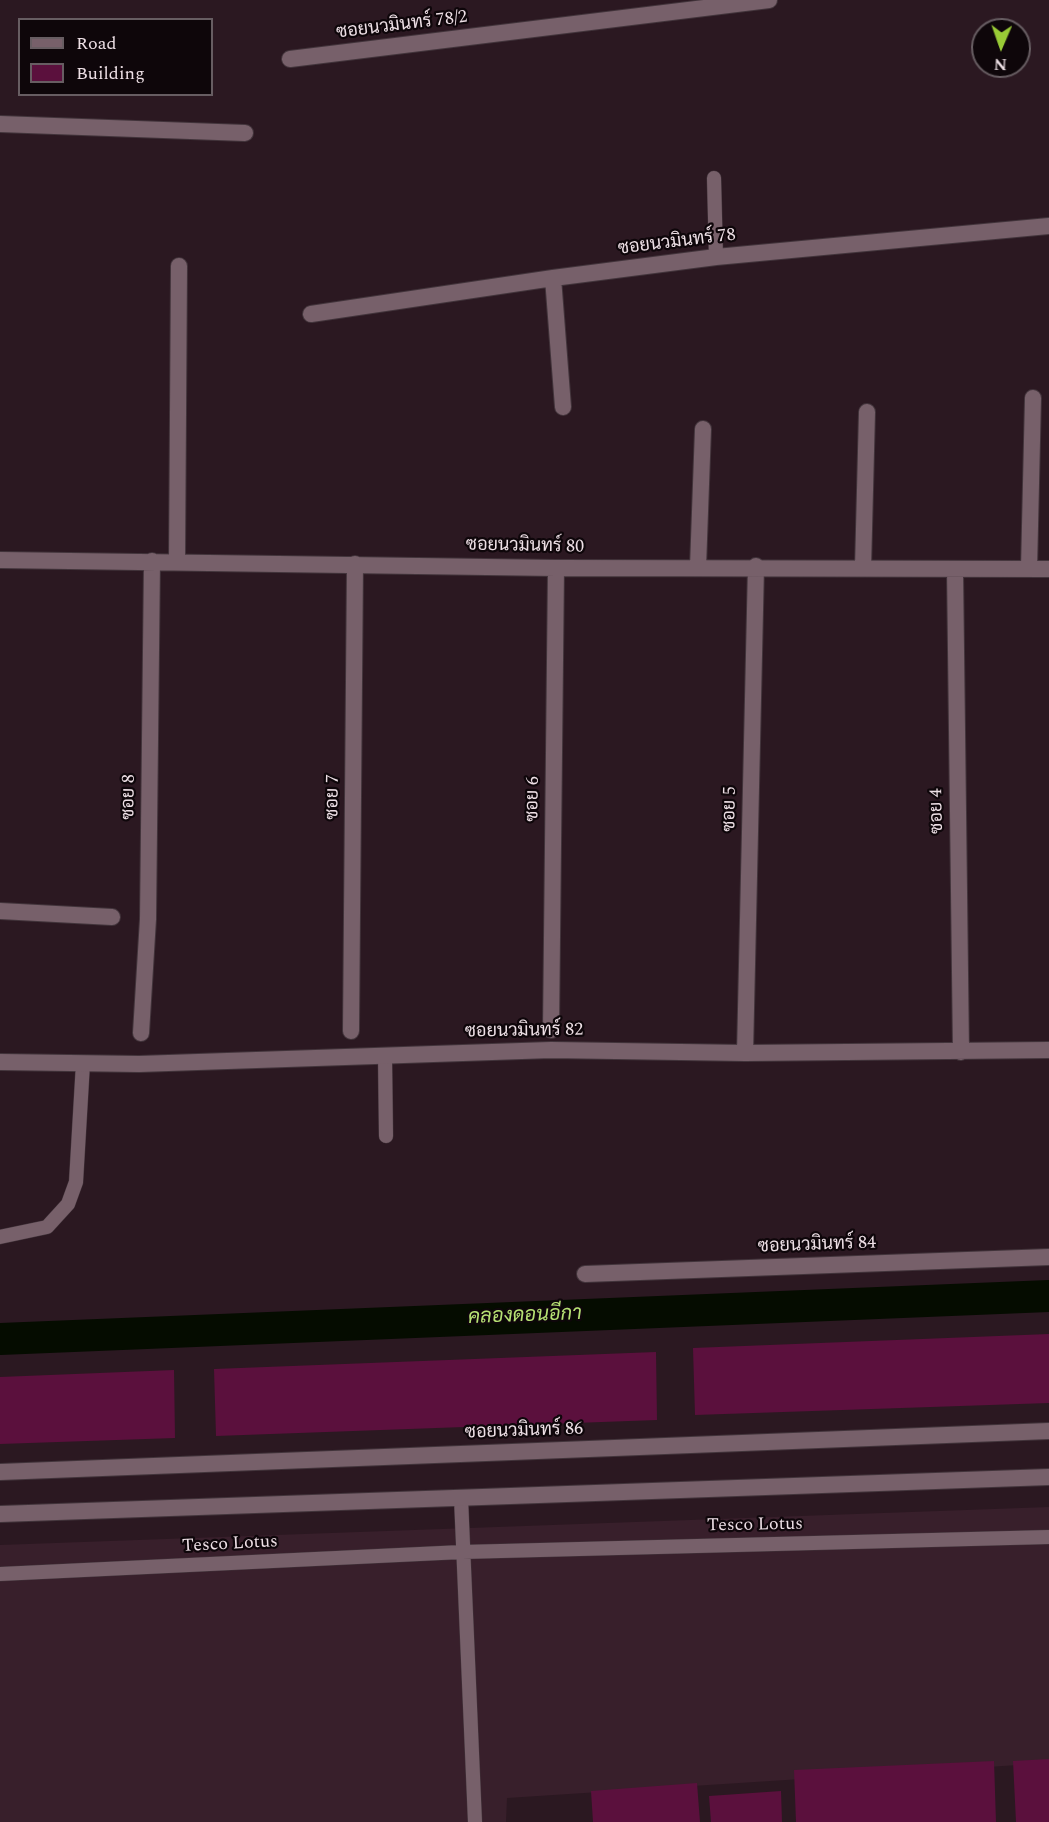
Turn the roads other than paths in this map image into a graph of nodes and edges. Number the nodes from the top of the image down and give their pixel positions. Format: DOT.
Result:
graph roads {
  1 [pos="770,0"];
  2 [pos="290,59"];
  3 [pos="0,124"];
  4 [pos="245,133"];
  5 [pos="714,178"];
  6 [pos="1049,226"];
  7 [pos="716,257"];
  8 [pos="179,266"];
  9 [pos="553,278"];
  10 [pos="310,314"];
  11 [pos="1033,398"];
  12 [pos="563,406"];
  13 [pos="867,412"];
  14 [pos="703,429"];
  15 [pos="0,560"];
  16 [pos="153,561"];
  17 [pos="177,561"];
  18 [pos="356,564"];
  19 [pos="756,566"];
  20 [pos="556,567"];
  21 [pos="698,567"];
  22 [pos="863,568"];
  23 [pos="1029,569"];
  24 [pos="1049,569"];
  25 [pos="955,570"];
  26 [pos="0,911"];
  27 [pos="112,917"];
  28 [pos="551,1030"];
  29 [pos="351,1031"];
  30 [pos="141,1033"];
  31 [pos="1049,1050"];
  32 [pos="961,1052"];
  33 [pos="745,1053"];
  34 [pos="385,1056"];
  35 [pos="0,1062"];
  36 [pos="83,1063"];
  37 [pos="386,1136"];
  38 [pos="0,1237"];
  39 [pos="1049,1257"];
  40 [pos="585,1274"];
  41 [pos="1049,1431"];
  42 [pos="0,1472"];
  43 [pos="1049,1477"];
  44 [pos="461,1498"];
  45 [pos="0,1514"];
  46 [pos="1049,1537"];
  47 [pos="462,1552"];
  48 [pos="0,1574"];
  49 [pos="475,1822"];
  1 -- 2 [label="street, ซอยนวมินทร์ 78/2"];
  3 -- 4 [label="street"];
  5 -- 7 [label="lane"];
  6 -- 7 [label="street, ซอยนวมินทร์ 78"];
  7 -- 9 [label="street, ซอยนวมินทร์ 78"];
  8 -- 17 [label="street"];
  9 -- 10 [label="street, ซอยนวมินทร์ 78"];
  9 -- 12 [label="street"];
  11 -- 23 [label="street"];
  13 -- 22 [label="street"];
  14 -- 21 [label="street"];
  15 -- 16 [label="street, ซอยนวมินทร์ 80"];
  16 -- 17 [label="street, ซอยนวมินทร์ 80"];
  16 -- 30 [label="street, ซอย 8"];
  17 -- 18 [label="street, ซอยนวมินทร์ 80"];
  18 -- 20 [label="street, ซอยนวมินทร์ 80"];
  18 -- 29 [label="street, ซอย 7"];
  19 -- 21 [label="street, ซอยนวมินทร์ 80"];
  19 -- 22 [label="street, ซอยนวมินทร์ 80"];
  19 -- 33 [label="street, ซอย 5"];
  20 -- 21 [label="street, ซอยนวมินทร์ 80"];
  20 -- 28 [label="street, ซอย 6"];
  22 -- 25 [label="street, ซอยนวมินทร์ 80"];
  23 -- 24 [label="street, ซอยนวมินทร์ 80"];
  23 -- 25 [label="street, ซอยนวมินทร์ 80"];
  25 -- 32 [label="street, ซอย 4"];
  26 -- 27 [label="street"];
  31 -- 32 [label="street, ซอยนวมินทร์ 82"];
  32 -- 33 [label="street, ซอยนวมินทร์ 82"];
  33 -- 34 [label="street, ซอยนวมินทร์ 82"];
  34 -- 36 [label="street, ซอยนวมินทร์ 82"];
  34 -- 37 [label="lane"];
  35 -- 36 [label="street, ซอยนวมินทร์ 82"];
  36 -- 38 [label="lane"];
  39 -- 40 [label="street, ซอยนวมินทร์ 84"];
  41 -- 42 [label="street, ซอยนวมินทร์ 86"];
  43 -- 44 [label="street"];
  44 -- 45 [label="street"];
  44 -- 47 [label="lane"];
  46 -- 47 [label="lane, Tesco Lotus"];
  47 -- 48 [label="lane, Tesco Lotus"];
  47 -- 49 [label="lane"];
}
